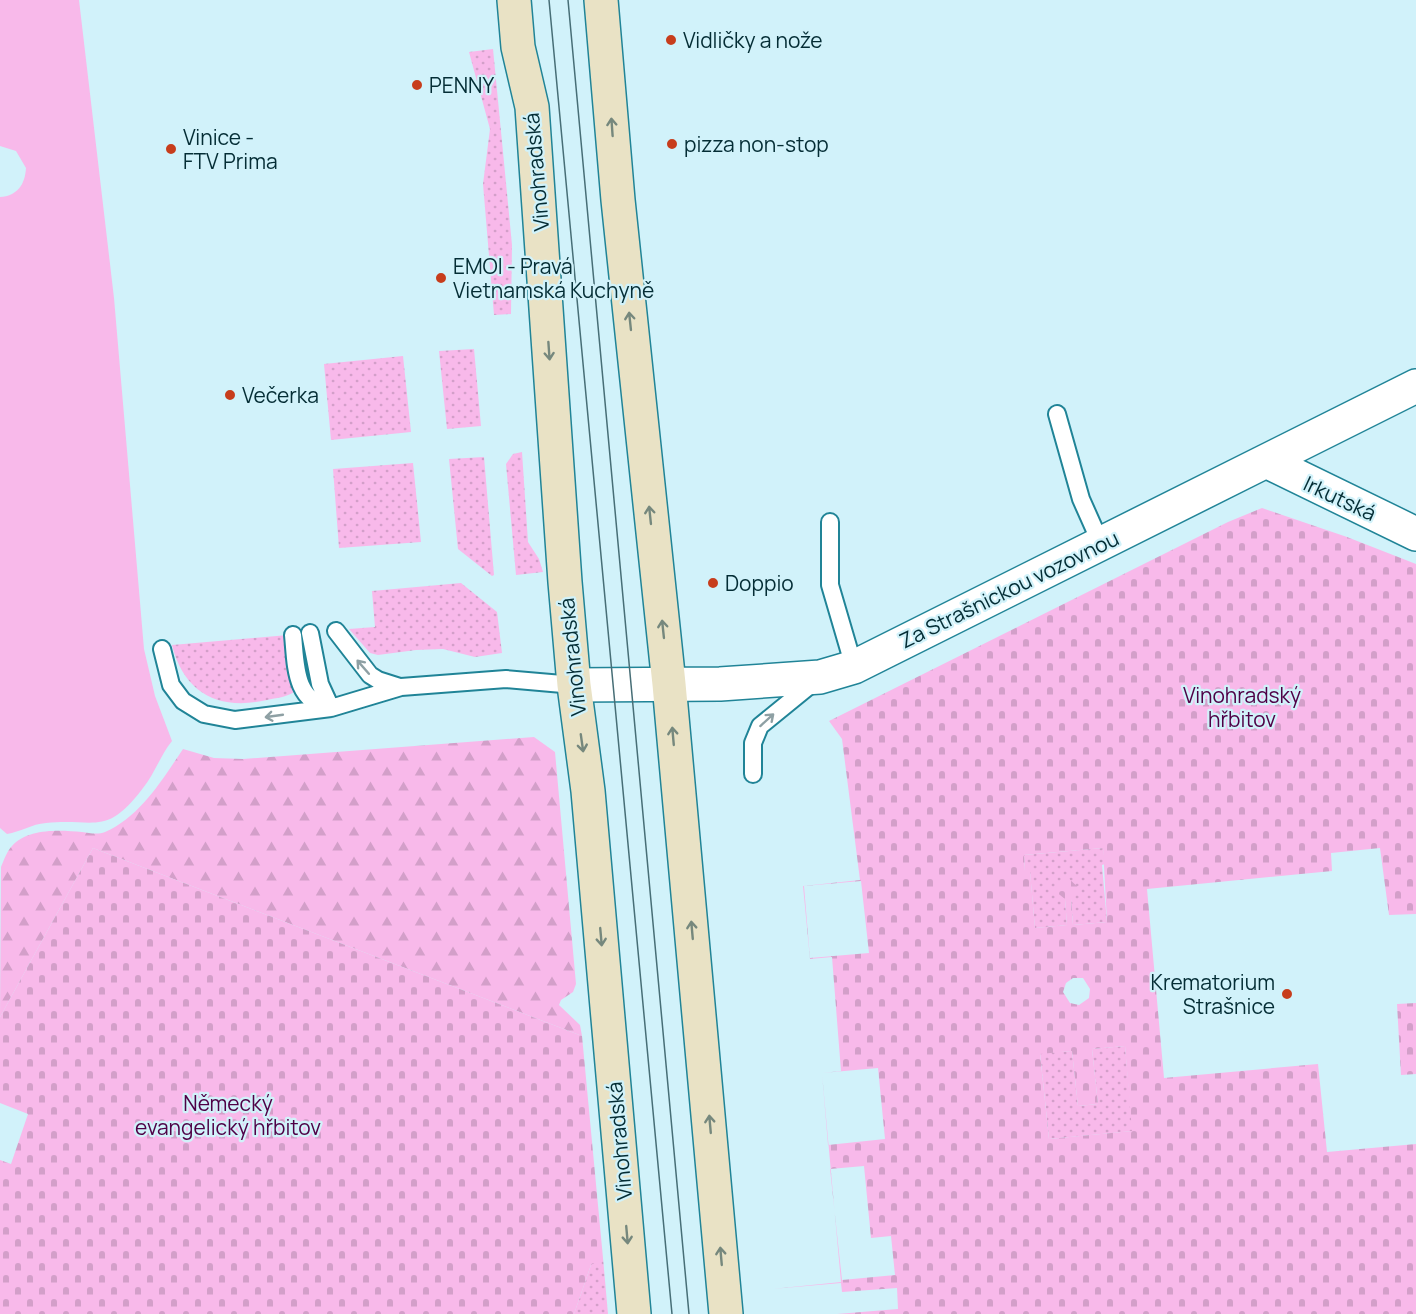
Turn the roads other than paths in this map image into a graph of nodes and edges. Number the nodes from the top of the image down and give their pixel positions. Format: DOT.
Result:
graph roads {
  1 [pos="514,0"];
  2 [pos="601,0"];
  3 [pos="1416,386"];
  4 [pos="1058,414"];
  5 [pos="1266,461"];
  6 [pos="830,522"];
  7 [pos="1416,534"];
  8 [pos="1101,544"];
  9 [pos="336,631"];
  10 [pos="310,633"];
  11 [pos="292,635"];
  12 [pos="162,649"];
  13 [pos="854,667"];
  14 [pos="820,677"];
  15 [pos="669,684"];
  16 [pos="574,685"];
  17 [pos="401,687"];
  18 [pos="332,708"];
  19 [pos="753,774"];
  20 [pos="634,1314"];
  21 [pos="726,1314"];
  1 -- 16 [label="main road, Vinohradská, one-way"];
  15 -- 2 [label="main road, one-way"];
  3 -- 5 [label="street, Za Strašnickou vozovnou"];
  4 -- 8 [label="lane"];
  5 -- 7 [label="street, Irkutská"];
  5 -- 8 [label="street, Za Strašnickou vozovnou"];
  6 -- 13 [label="lane"];
  8 -- 13 [label="street, Za Strašnickou vozovnou"];
  17 -- 9 [label="lane, one-way"];
  10 -- 18 [label="lane"];
  11 -- 18 [label="lane"];
  18 -- 12 [label="lane, one-way"];
  13 -- 14 [label="street, Za Strašnickou vozovnou"];
  14 -- 15 [label="street, Za Strašnickou vozovnou"];
  19 -- 14 [label="lane, one-way"];
  15 -- 16 [label="street, Za Strašnickou vozovnou"];
  21 -- 15 [label="main road, one-way"];
  16 -- 17 [label="lane"];
  16 -- 20 [label="main road, Vinohradská, one-way"];
  17 -- 18 [label="lane"];
}
